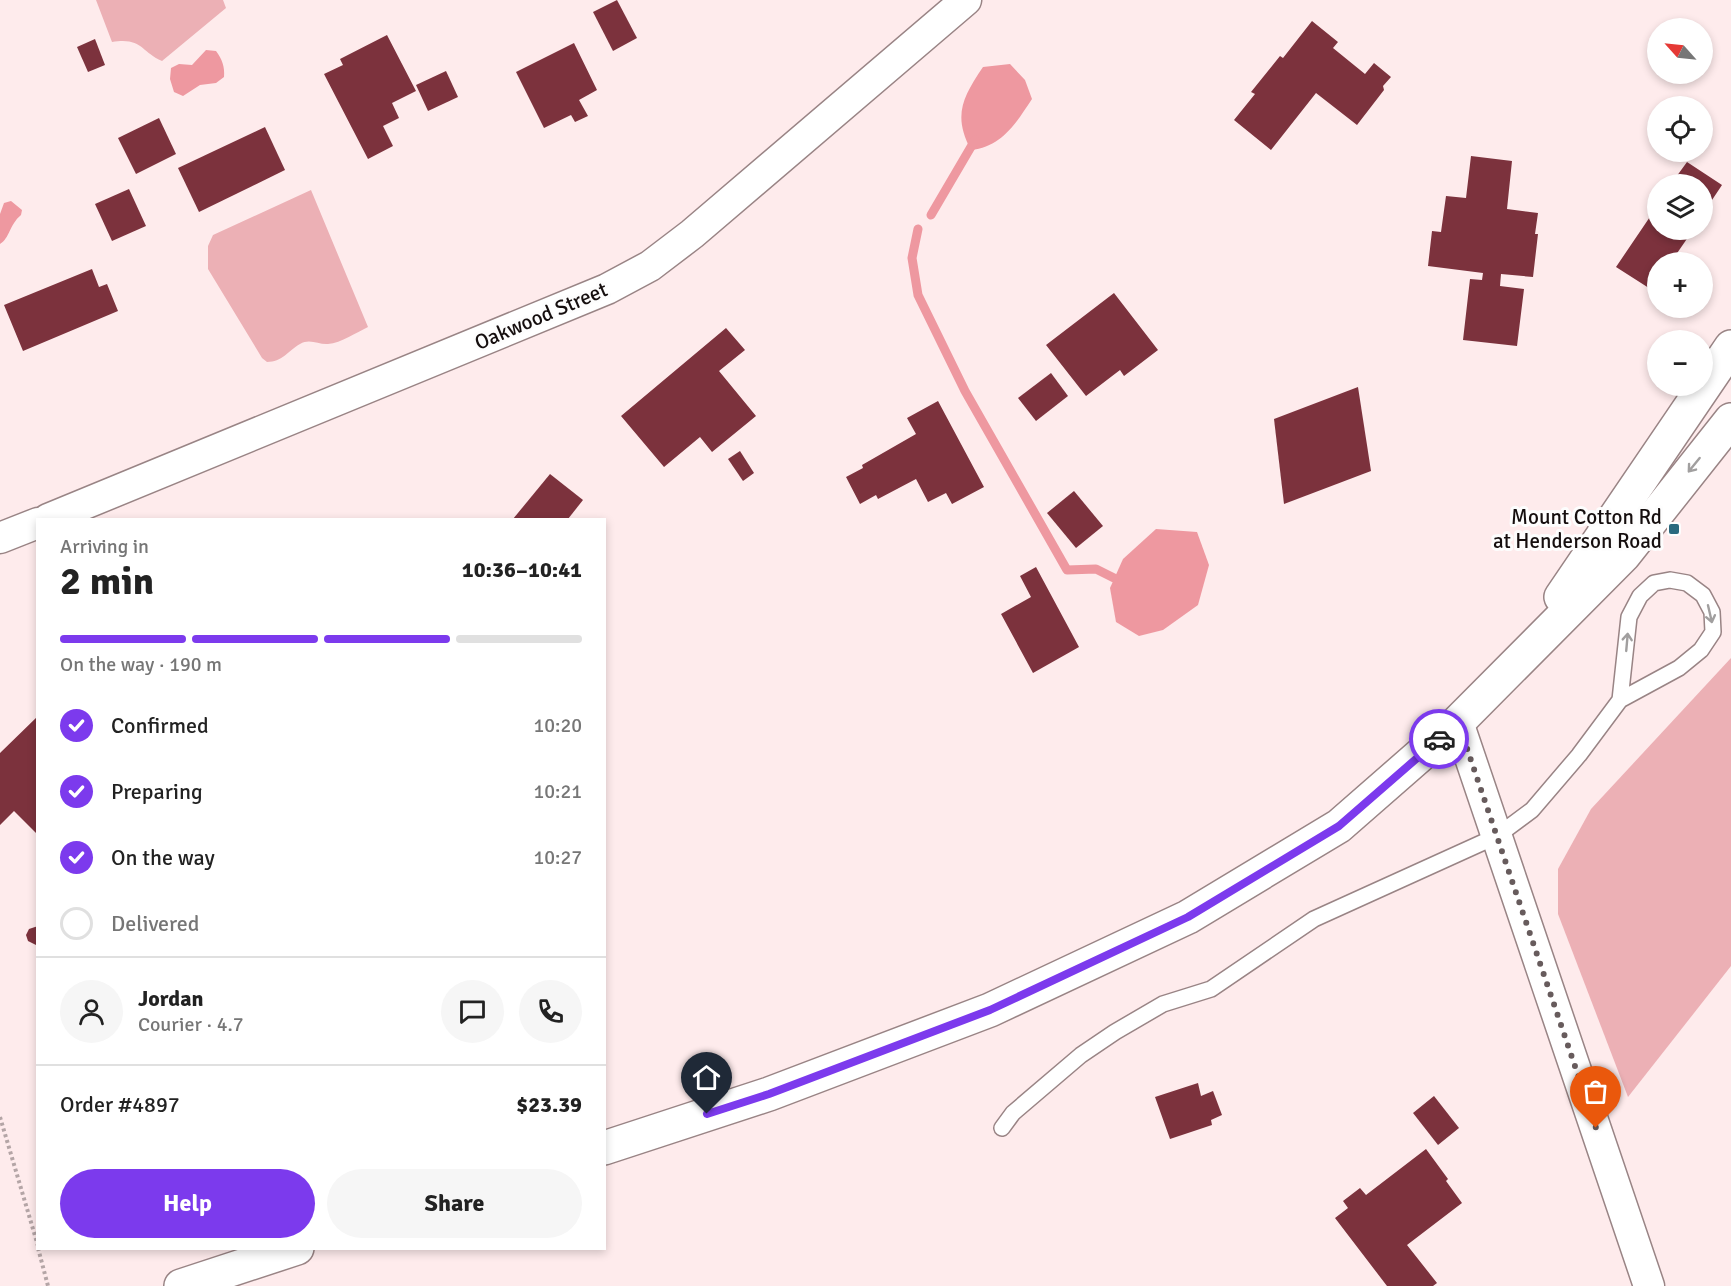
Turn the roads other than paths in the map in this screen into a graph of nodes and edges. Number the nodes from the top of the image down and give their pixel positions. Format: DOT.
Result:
graph roads {
  1 [pos="966,0"];
  2 [pos="1731,347"];
  3 [pos="1731,420"];
  4 [pos="50,518"];
  5 [pos="36,524"];
  6 [pos="0,538"];
  7 [pos="1515,666"];
  8 [pos="1620,700"];
  9 [pos="1458,722"];
  10 [pos="1497,836"];
  11 [pos="1002,1128"];
  12 [pos="606,1147"];
  13 [pos="291,1250"];
  14 [pos="181,1286"];
  15 [pos="1649,1286"];
  1 -- 4 [label="street, Oakwood Street"];
  2 -- 7 [label="highway"];
  3 -- 7 [label="highway, one-way"];
  5 -- 6 [label="street"];
  7 -- 9 [label="highway"];
  8 -- 8 [label="lane, one-way"];
  8 -- 10 [label="lane"];
  9 -- 10 [label="street"];
  9 -- 12 [label="highway"];
  10 -- 11 [label="lane"];
  10 -- 15 [label="street"];
  13 -- 14 [label="highway"];
}
